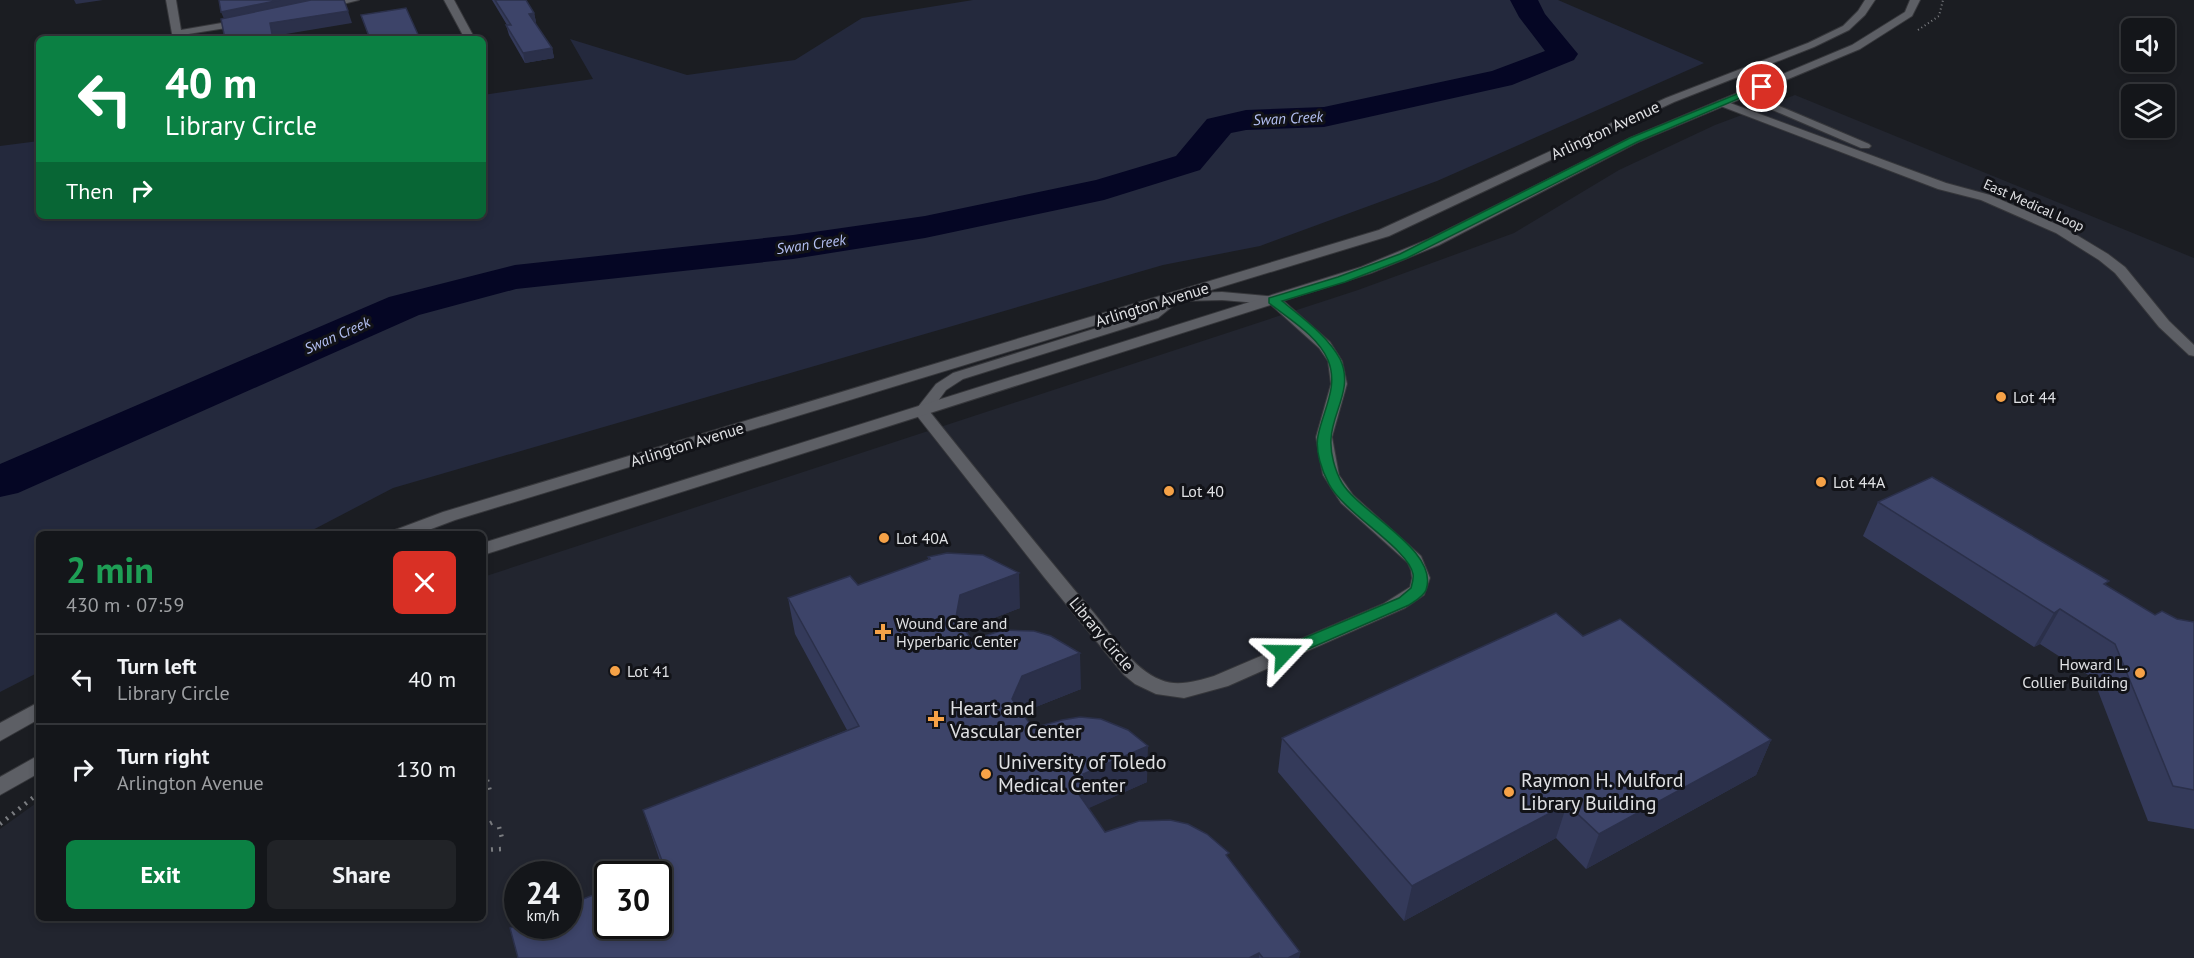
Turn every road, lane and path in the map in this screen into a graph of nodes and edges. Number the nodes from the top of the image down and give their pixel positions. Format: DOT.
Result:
graph roads {
  1 [pos="171,0"];
  2 [pos="354,0"];
  3 [pos="449,0"];
  4 [pos="1870,0"];
  5 [pos="1915,0"];
  6 [pos="310,9"];
  7 [pos="256,20"];
  8 [pos="1846,28"];
  9 [pos="178,36"];
  10 [pos="468,36"];
  11 [pos="1744,94"];
  12 [pos="1722,103"];
  13 [pos="1961,189"];
  14 [pos="1176,297"];
  15 [pos="1274,300"];
  16 [pos="2194,352"];
  17 [pos="922,412"];
  18 [pos="409,531"];
  19 [pos="486,548"];
  20 [pos="36,710"];
  21 [pos="0,733"];
  22 [pos="36,765"];
  23 [pos="487,780"];
  24 [pos="0,787"];
  25 [pos="36,795"];
  26 [pos="491,795"];
  27 [pos="497,820"];
  28 [pos="0,824"];
  29 [pos="486,826"];
  30 [pos="499,827"];
  31 [pos="502,838"];
  32 [pos="503,849"];
  33 [pos="486,850"];
  1 -- 9 [label="street"];
  2 -- 6 [label="street"];
  3 -- 10 [label="street"];
  4 -- 8 [label="street, Arlington Avenue"];
  5 -- 11 [label="street, Arlington Avenue"];
  7 -- 9 [label="street"];
  8 -- 12 [label="street"];
  8 -- 14 [label="street, Arlington Avenue"];
  11 -- 12 [label="street, Arlington Avenue"];
  11 -- 13 [label="street, East Medical Loop"];
  12 -- 13 [label="street, East Medical Loop"];
  12 -- 15 [label="street, Arlington Avenue"];
  13 -- 16 [label="street, East Medical Loop"];
  14 -- 15 [label="street"];
  14 -- 17 [label="street"];
  14 -- 18 [label="street, Arlington Avenue"];
  15 -- 17 [label="street, Arlington Avenue"];
  15 -- 17 [label="street, Library Circle"];
  17 -- 19 [label="street, Arlington Avenue"];
  20 -- 21 [label="street"];
  22 -- 24 [label="street"];
  23 -- 26 [label="path"];
  25 -- 28 [label="path"];
  27 -- 29 [label="path"];
  30 -- 31 [label="path"];
  32 -- 33 [label="path"];
}
